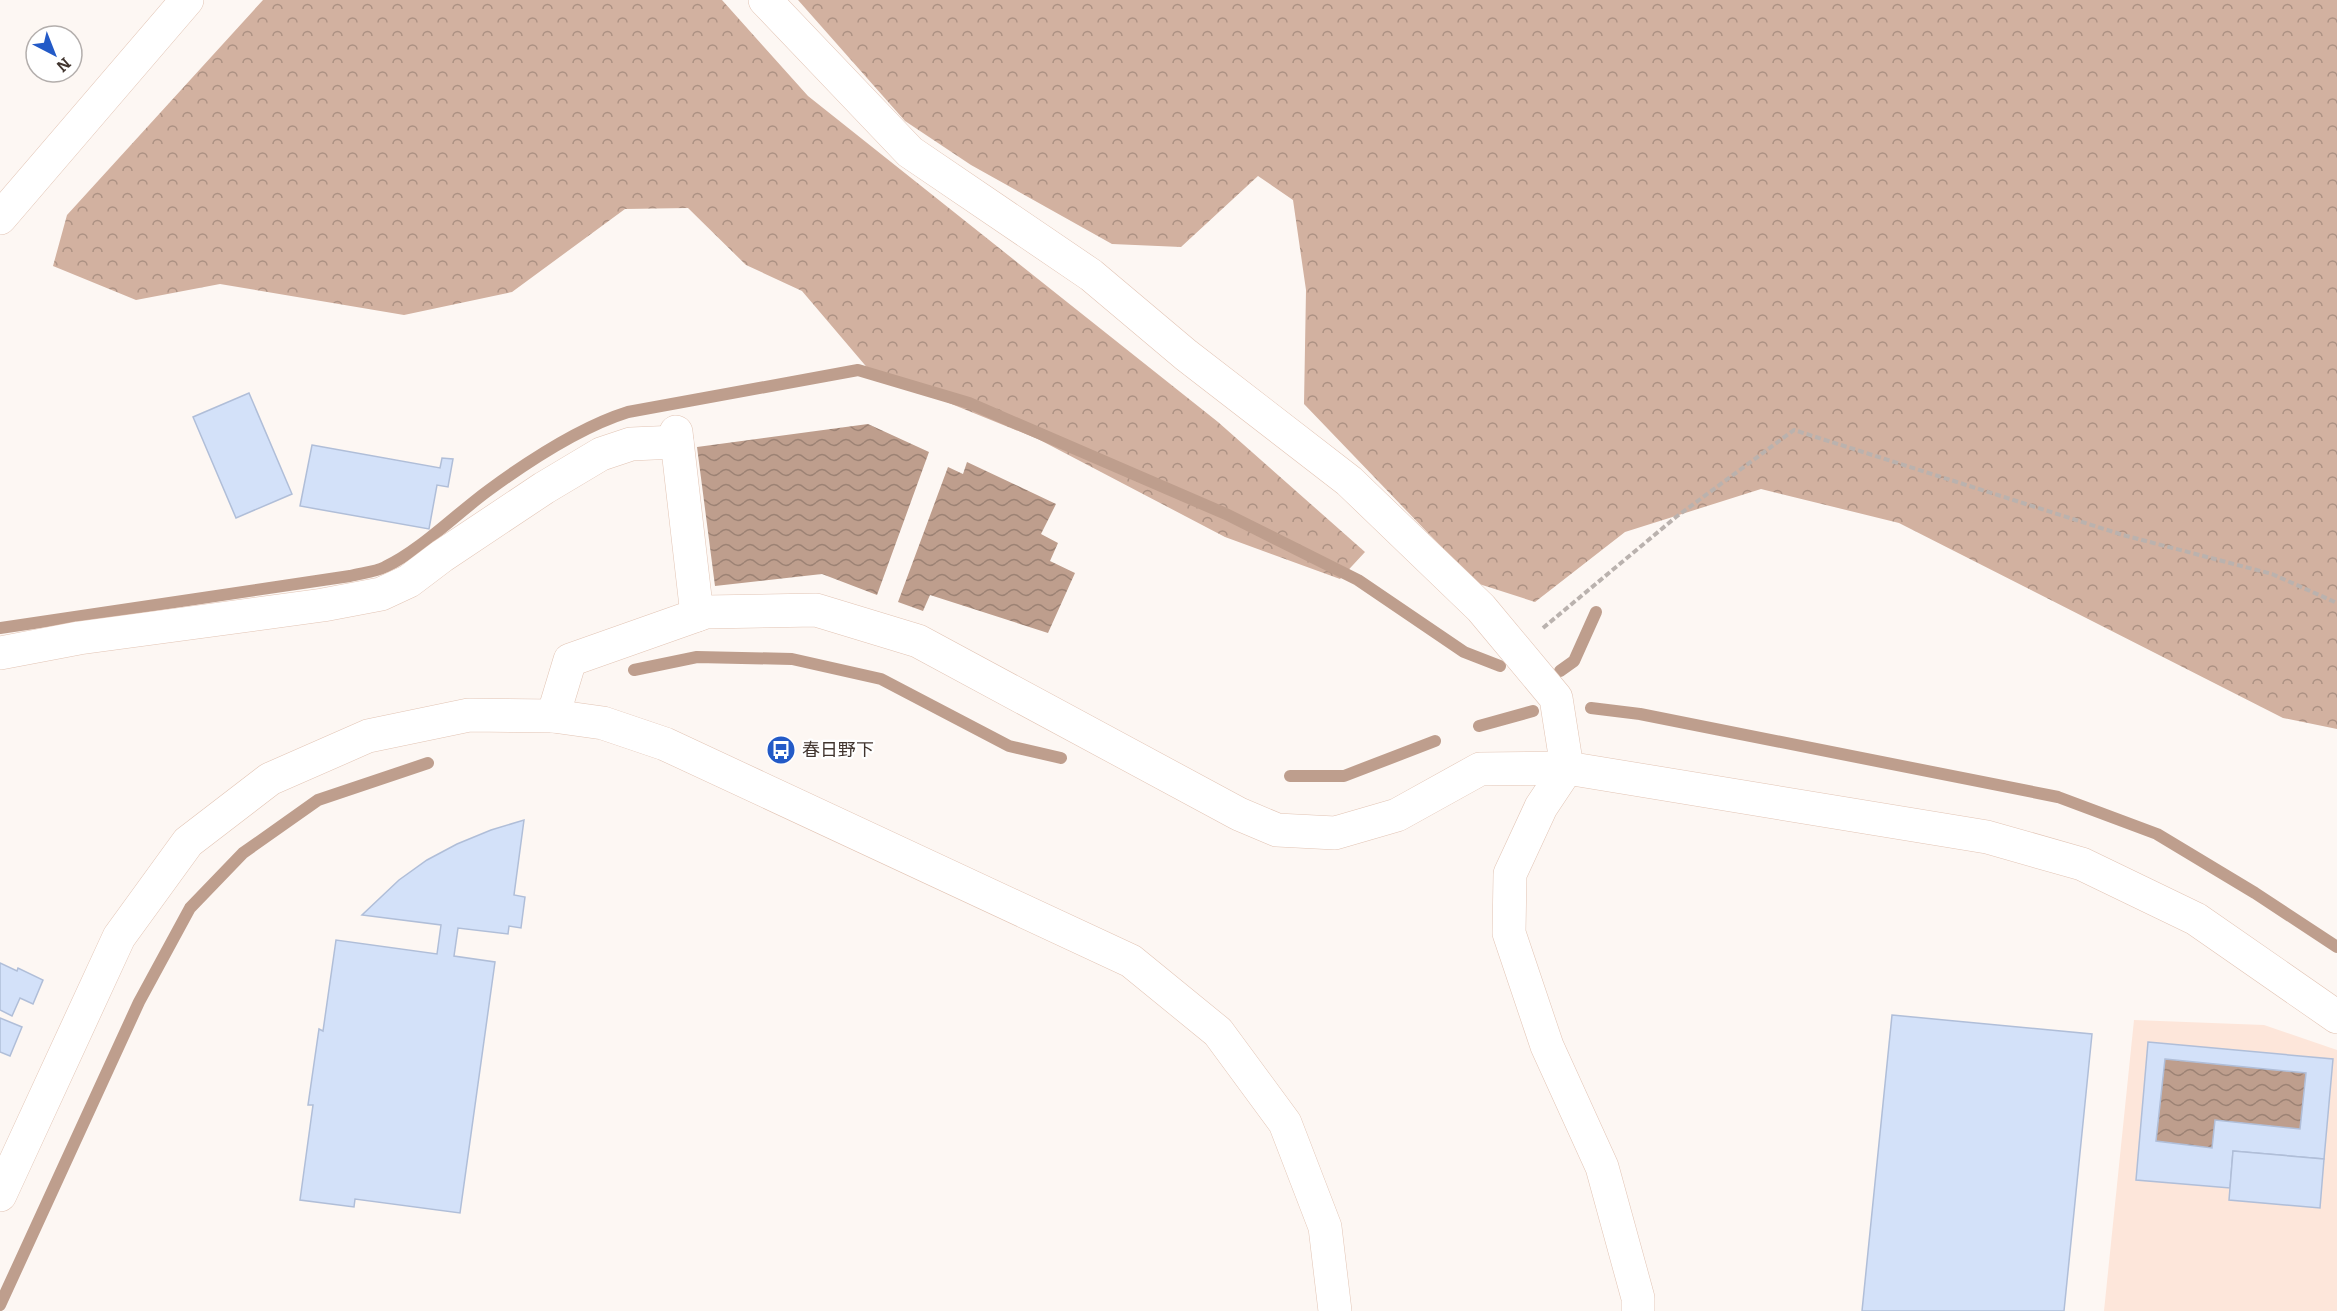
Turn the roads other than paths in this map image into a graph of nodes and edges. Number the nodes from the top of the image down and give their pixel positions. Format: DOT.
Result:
graph roads {
  1 [pos="187,0"];
  2 [pos="765,0"];
  3 [pos="0,218"];
  4 [pos="697,615"];
  5 [pos="0,653"];
  6 [pos="553,716"];
  7 [pos="1567,768"];
  8 [pos="2337,1017"];
  9 [pos="0,1195"];
  10 [pos="1335,1311"];
  11 [pos="1638,1311"];
  1 -- 3 [label="street"];
  2 -- 7 [label="street"];
  4 -- 5 [label="street"];
  4 -- 6 [label="street"];
  4 -- 7 [label="street"];
  6 -- 9 [label="street"];
  6 -- 10 [label="street"];
  7 -- 8 [label="street"];
  7 -- 11 [label="street"];
}
